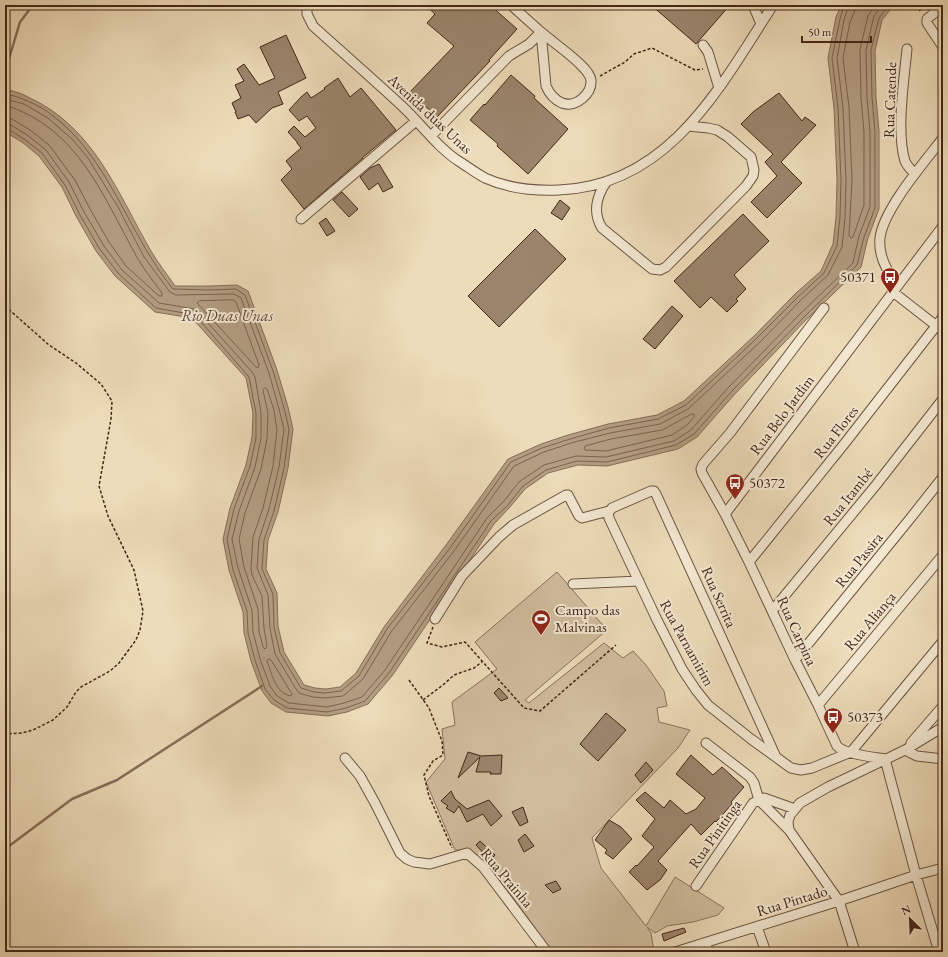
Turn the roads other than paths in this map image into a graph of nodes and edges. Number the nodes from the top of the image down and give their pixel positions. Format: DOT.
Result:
graph roads {
  1 [pos="307,5"];
  2 [pos="511,5"];
  3 [pos="753,5"];
  4 [pos="773,5"];
  5 [pos="943,6"];
  6 [pos="761,24"];
  7 [pos="541,32"];
  8 [pos="703,45"];
  9 [pos="943,47"];
  10 [pos="907,49"];
  11 [pos="719,88"];
  12 [pos="416,121"];
  13 [pos="688,126"];
  14 [pos="431,136"];
  15 [pos="943,138"];
  16 [pos="914,174"];
  17 [pos="607,181"];
  18 [pos="301,219"];
  19 [pos="943,226"];
  20 [pos="896,289"];
  21 [pos="824,308"];
  22 [pos="943,317"];
  23 [pos="939,328"];
  24 [pos="943,398"];
  25 [pos="943,477"];
  26 [pos="611,509"];
  27 [pos="725,514"];
  28 [pos="943,555"];
  29 [pos="749,562"];
  30 [pos="639,581"];
  31 [pos="573,584"];
  32 [pos="772,611"];
  33 [pos="435,619"];
  34 [pos="943,641"];
  35 [pos="795,660"];
  36 [pos="818,705"];
  37 [pos="943,706"];
  38 [pos="943,727"];
  39 [pos="706,744"];
  40 [pos="904,750"];
  41 [pos="851,752"];
  42 [pos="776,757"];
  43 [pos="345,758"];
  44 [pos="885,759"];
  45 [pos="943,759"];
  46 [pos="759,800"];
  47 [pos="795,809"];
  48 [pos="789,830"];
  49 [pos="943,868"];
  50 [pos="916,874"];
  51 [pos="696,886"];
  52 [pos="839,902"];
  53 [pos="757,927"];
  54 [pos="703,943"];
  55 [pos="547,952"];
  56 [pos="675,952"];
  57 [pos="710,952"];
  58 [pos="766,952"];
  59 [pos="855,952"];
  60 [pos="939,952"];
  1 -- 12 [label="street, Avenida duas Unas"];
  2 -- 7 [label="street"];
  3 -- 6 [label="street"];
  4 -- 6 [label="street, Avenida duas Unas"];
  5 -- 9 [label="street"];
  6 -- 11 [label="street, Avenida duas Unas"];
  7 -- 7 [label="street"];
  7 -- 14 [label="street"];
  8 -- 11 [label="street"];
  10 -- 16 [label="street, Rua Catende"];
  11 -- 13 [label="street, Avenida duas Unas"];
  12 -- 14 [label="street, Avenida duas Unas"];
  12 -- 18 [label="street"];
  13 -- 17 [label="street, Avenida duas Unas"];
  13 -- 17 [label="street"];
  14 -- 17 [label="street, Avenida duas Unas"];
  15 -- 16 [label="street"];
  16 -- 20 [label="street"];
  19 -- 20 [label="street, Rua Belo Jardim"];
  20 -- 23 [label="street"];
  20 -- 27 [label="street, Rua Belo Jardim"];
  21 -- 27 [label="street, Rua Belo Jardim"];
  22 -- 23 [label="street, Rua Flores"];
  23 -- 29 [label="street, Rua Flores"];
  24 -- 32 [label="street, Rua Itambé"];
  25 -- 35 [label="street, Rua Passira"];
  26 -- 30 [label="street, Rua Parnamirim"];
  26 -- 33 [label="street"];
  26 -- 42 [label="street, Rua Serrita"];
  27 -- 29 [label="street, Rua Carpina"];
  28 -- 36 [label="street, Rua Aliança"];
  29 -- 32 [label="street, Rua Carpina"];
  30 -- 31 [label="street"];
  30 -- 42 [label="street, Rua Parnamirim"];
  32 -- 35 [label="street, Rua Carpina"];
  34 -- 41 [label="street"];
  35 -- 36 [label="street, Rua Carpina"];
  36 -- 41 [label="street, Rua Carpina"];
  37 -- 40 [label="street"];
  38 -- 40 [label="street"];
  39 -- 46 [label="street"];
  40 -- 44 [label="street"];
  40 -- 45 [label="street"];
  41 -- 42 [label="street, Rua Parnamirim"];
  41 -- 44 [label="street, Rua Carpina"];
  43 -- 55 [label="street, Rua Prainha"];
  44 -- 47 [label="street"];
  44 -- 50 [label="street"];
  46 -- 47 [label="street, Rua Pinitinga"];
  46 -- 48 [label="street, Rua Pinitinga"];
  46 -- 51 [label="street, Rua Pinitinga"];
  47 -- 48 [label="street"];
  48 -- 52 [label="street, Rua Pinitinga"];
  49 -- 50 [label="street, Rua Pintado"];
  50 -- 52 [label="street, Rua Pintado"];
  50 -- 60 [label="street"];
  52 -- 53 [label="street, Rua Pintado"];
  52 -- 59 [label="street, Rua Pinitinga"];
  53 -- 54 [label="street, Rua Pintado"];
  53 -- 58 [label="street"];
  54 -- 56 [label="street, Rua Pintado"];
  54 -- 57 [label="street"];
}
